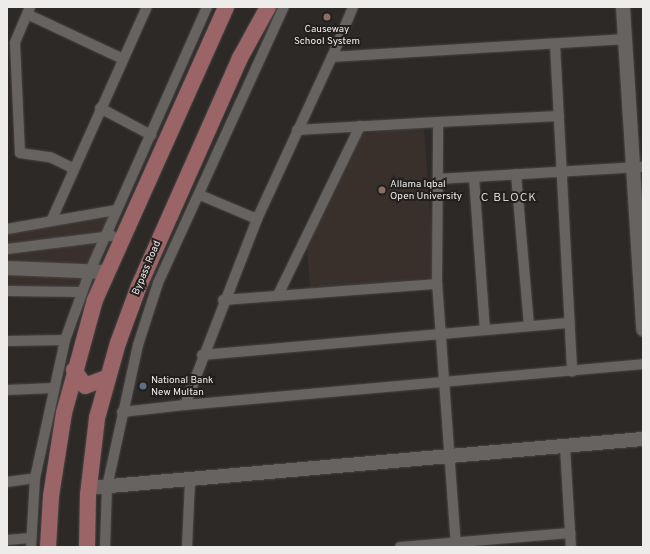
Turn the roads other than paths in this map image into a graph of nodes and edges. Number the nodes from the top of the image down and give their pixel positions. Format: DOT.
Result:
graph roads {
  1 [pos="147,7"];
  2 [pos="207,7"];
  3 [pos="226,7"];
  4 [pos="268,7"];
  5 [pos="284,7"];
  6 [pos="353,7"];
  7 [pos="623,7"];
  8 [pos="28,10"];
  9 [pos="624,39"];
  10 [pos="556,44"];
  11 [pos="332,57"];
  12 [pos="122,58"];
  13 [pos="100,108"];
  14 [pos="559,116"];
  15 [pos="438,122"];
  16 [pos="360,126"];
  17 [pos="297,130"];
  18 [pos="150,135"];
  19 [pos="73,168"];
  20 [pos="638,168"];
  21 [pos="516,174"];
  22 [pos="563,174"];
  23 [pos="474,177"];
  24 [pos="439,179"];
  25 [pos="200,195"];
  26 [pos="116,210"];
  27 [pos="52,219"];
  28 [pos="256,219"];
  29 [pos="7,229"];
  30 [pos="115,236"];
  31 [pos="7,249"];
  32 [pos="7,268"];
  33 [pos="90,271"];
  34 [pos="107,272"];
  35 [pos="437,284"];
  36 [pos="7,291"];
  37 [pos="82,292"];
  38 [pos="278,295"];
  39 [pos="223,300"];
  40 [pos="570,323"];
  41 [pos="529,325"];
  42 [pos="643,329"];
  43 [pos="485,330"];
  44 [pos="440,335"];
  45 [pos="65,340"];
  46 [pos="7,341"];
  47 [pos="202,355"];
  48 [pos="643,364"];
  49 [pos="74,370"];
  50 [pos="572,372"];
  51 [pos="106,378"];
  52 [pos="444,383"];
  53 [pos="53,388"];
  54 [pos="7,390"];
  55 [pos="67,400"];
  56 [pos="185,405"];
  57 [pos="99,408"];
  58 [pos="122,412"];
  59 [pos="643,439"];
  60 [pos="565,447"];
  61 [pos="451,459"];
  62 [pos="35,478"];
  63 [pos="190,481"];
  64 [pos="7,482"];
  65 [pos="106,487"];
  66 [pos="88,488"];
  67 [pos="570,533"];
  68 [pos="7,540"];
  69 [pos="31,542"];
  70 [pos="455,544"];
  71 [pos="48,547"];
  72 [pos="87,547"];
  73 [pos="105,547"];
  74 [pos="187,547"];
  75 [pos="400,547"];
  76 [pos="571,547"];
  1 -- 12 [label="street"];
  2 -- 18 [label="street"];
  3 -- 30 [label="main road"];
  4 -- 51 [label="main road, Bypass Road"];
  5 -- 25 [label="street"];
  6 -- 11 [label="street"];
  7 -- 9 [label="street"];
  8 -- 12 [label="street"];
  8 -- 19 [label="street"];
  9 -- 10 [label="street"];
  9 -- 20 [label="street"];
  10 -- 11 [label="street"];
  10 -- 14 [label="street"];
  11 -- 17 [label="street"];
  12 -- 13 [label="street"];
  13 -- 18 [label="street"];
  13 -- 19 [label="street"];
  14 -- 15 [label="street"];
  14 -- 22 [label="street"];
  15 -- 16 [label="street"];
  15 -- 24 [label="street"];
  16 -- 17 [label="street"];
  16 -- 38 [label="street"];
  17 -- 28 [label="street"];
  18 -- 26 [label="street"];
  19 -- 27 [label="street"];
  20 -- 22 [label="street"];
  20 -- 42 [label="street"];
  21 -- 22 [label="street"];
  21 -- 23 [label="street"];
  21 -- 41 [label="street"];
  22 -- 40 [label="street"];
  23 -- 24 [label="street"];
  23 -- 43 [label="street"];
  24 -- 35 [label="street"];
  25 -- 28 [label="street"];
  25 -- 58 [label="street"];
  26 -- 27 [label="street"];
  26 -- 30 [label="street"];
  27 -- 29 [label="street"];
  28 -- 39 [label="street"];
  30 -- 31 [label="street"];
  30 -- 33 [label="street"];
  30 -- 34 [label="main road"];
  32 -- 33 [label="street"];
  33 -- 34 [label="street"];
  33 -- 37 [label="street"];
  34 -- 49 [label="main road"];
  35 -- 38 [label="street"];
  35 -- 44 [label="street"];
  36 -- 37 [label="street"];
  37 -- 45 [label="street"];
  38 -- 39 [label="street"];
  39 -- 47 [label="street"];
  40 -- 41 [label="street"];
  40 -- 50 [label="street"];
  41 -- 43 [label="street"];
  43 -- 44 [label="street"];
  44 -- 47 [label="street"];
  44 -- 52 [label="street"];
  45 -- 46 [label="street"];
  45 -- 53 [label="street"];
  47 -- 56 [label="street"];
  48 -- 50 [label="street"];
  49 -- 51 [label="main road"];
  49 -- 55 [label="main road"];
  50 -- 52 [label="street"];
  51 -- 57 [label="main road, Bypass Road"];
  52 -- 56 [label="street"];
  52 -- 61 [label="street"];
  53 -- 54 [label="street"];
  53 -- 62 [label="street"];
  55 -- 57 [label="main road"];
  55 -- 71 [label="main road"];
  56 -- 58 [label="street"];
  57 -- 66 [label="main road, Bypass Road"];
  58 -- 65 [label="street"];
  59 -- 60 [label="street"];
  60 -- 61 [label="street"];
  60 -- 67 [label="street"];
  61 -- 63 [label="street"];
  61 -- 70 [label="street"];
  62 -- 64 [label="street"];
  62 -- 69 [label="street"];
  63 -- 65 [label="street"];
  63 -- 74 [label="street"];
  65 -- 66 [label="street"];
  65 -- 73 [label="street"];
  66 -- 72 [label="main road, Bypass Road"];
  67 -- 70 [label="street"];
  67 -- 76 [label="street"];
  68 -- 69 [label="street"];
  70 -- 75 [label="street"];
}
